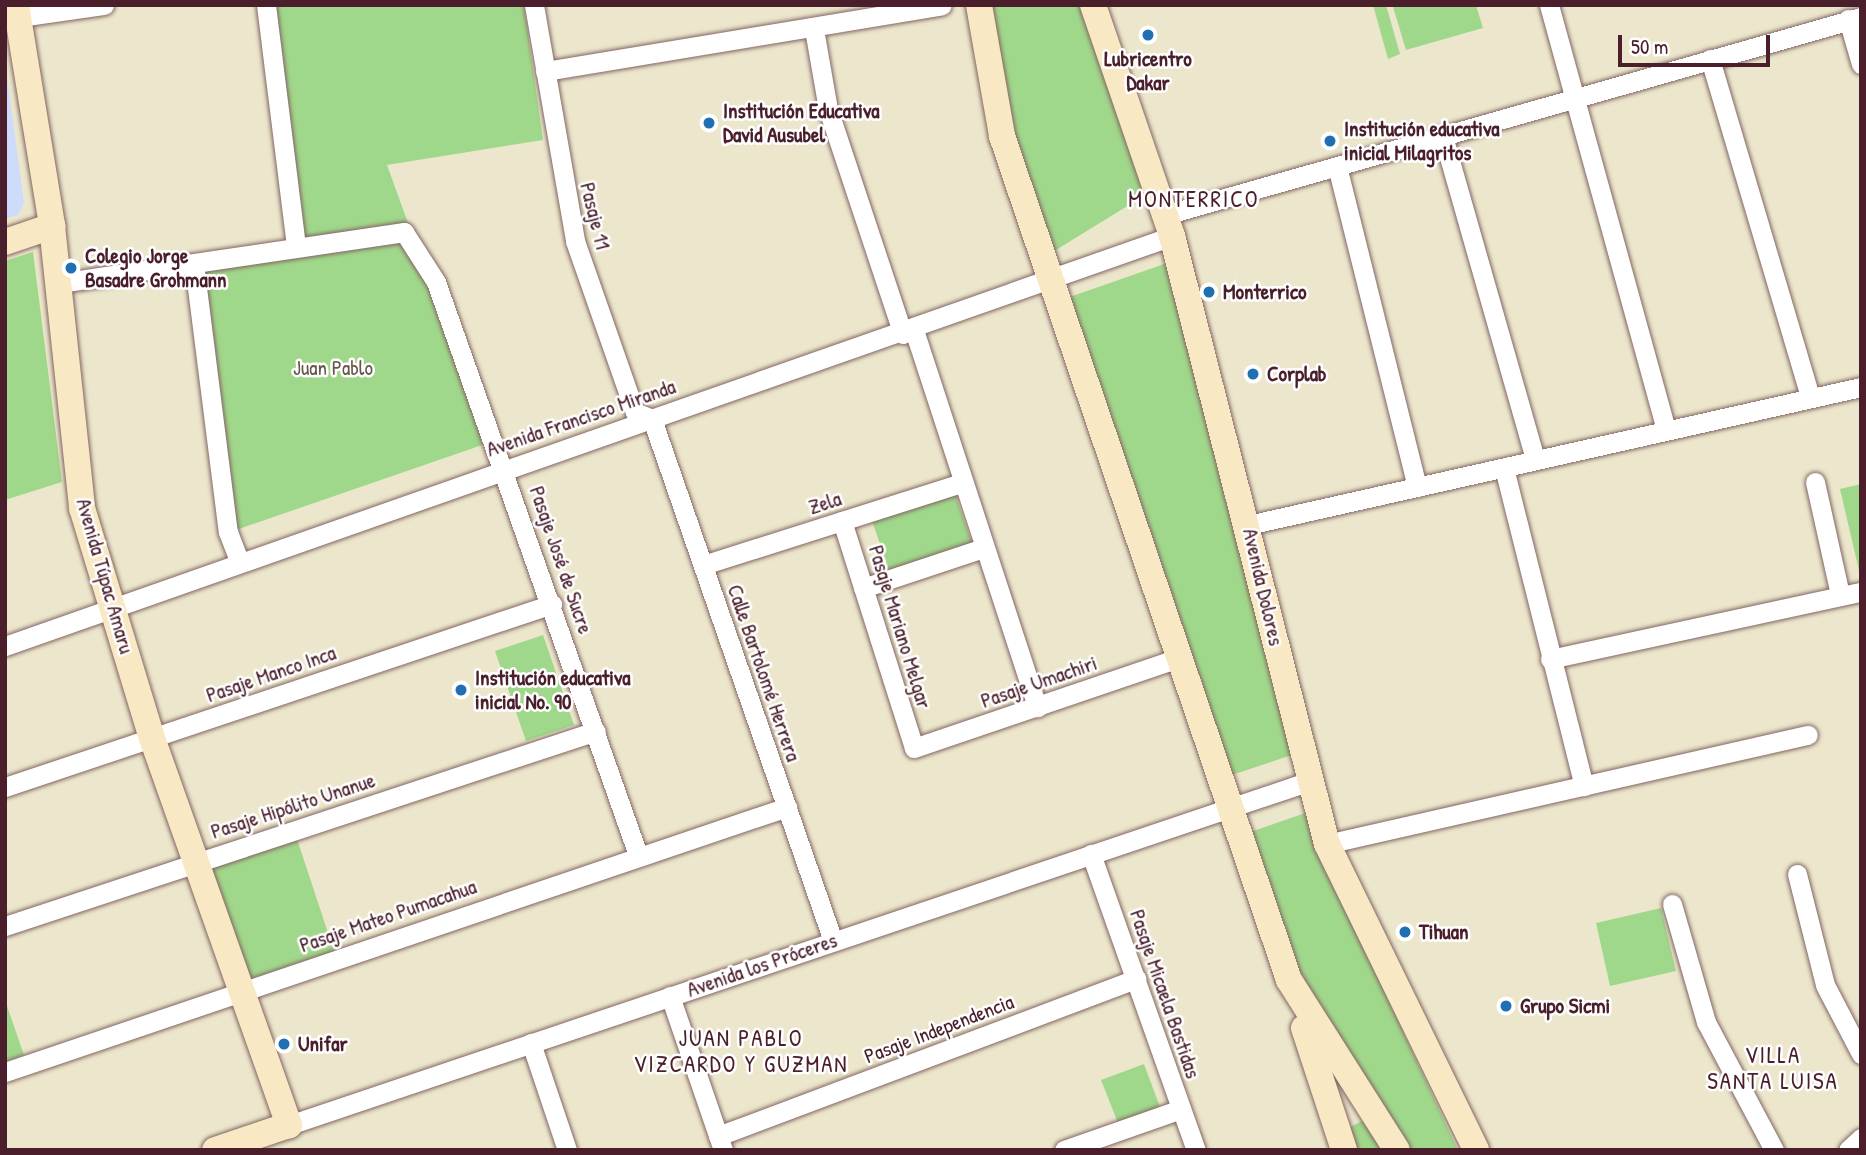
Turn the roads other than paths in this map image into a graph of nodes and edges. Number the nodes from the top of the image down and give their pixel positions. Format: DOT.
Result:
graph roads {
  1 [pos="104,5"];
  2 [pos="266,5"];
  3 [pos="534,5"];
  4 [pos="942,5"];
  5 [pos="979,5"];
  6 [pos="1093,5"];
  7 [pos="1549,5"];
  8 [pos="13,14"];
  9 [pos="1855,18"];
  10 [pos="814,29"];
  11 [pos="1710,59"];
  12 [pos="1861,64"];
  13 [pos="545,71"];
  14 [pos="1570,96"];
  15 [pos="1443,136"];
  16 [pos="1337,166"];
  17 [pos="1169,225"];
  18 [pos="52,226"];
  19 [pos="5,242"];
  20 [pos="296,247"];
  21 [pos="194,264"];
  22 [pos="59,283"];
  23 [pos="1050,284"];
  24 [pos="909,332"];
  25 [pos="1861,387"];
  26 [pos="1810,397"];
  27 [pos="652,419"];
  28 [pos="1666,429"];
  29 [pos="1535,459"];
  30 [pos="1504,468"];
  31 [pos="502,469"];
  32 [pos="1815,482"];
  33 [pos="961,483"];
  34 [pos="1417,487"];
  35 [pos="842,521"];
  36 [pos="1248,525"];
  37 [pos="983,548"];
  38 [pos="239,561"];
  39 [pos="703,565"];
  40 [pos="863,588"];
  41 [pos="1861,592"];
  42 [pos="1840,595"];
  43 [pos="552,604"];
  44 [pos="112,606"];
  45 [pos="5,646"];
  46 [pos="1179,658"];
  47 [pos="1550,659"];
  48 [pos="1037,707"];
  49 [pos="596,731"];
  50 [pos="1808,735"];
  51 [pos="152,738"];
  52 [pos="914,748"];
  53 [pos="1310,781"];
  54 [pos="1584,786"];
  55 [pos="5,787"];
  56 [pos="787,807"];
  57 [pos="1230,807"];
  58 [pos="1327,844"];
  59 [pos="1091,854"];
  60 [pos="638,855"];
  61 [pos="197,862"];
  62 [pos="1797,874"];
  63 [pos="1672,904"];
  64 [pos="5,926"];
  65 [pos="833,941"];
  66 [pos="1136,979"];
  67 [pos="1289,980"];
  68 [pos="241,989"];
  69 [pos="670,996"];
  70 [pos="531,1043"];
  71 [pos="1861,1054"];
  72 [pos="5,1072"];
  73 [pos="1181,1109"];
  74 [pos="289,1125"];
  75 [pos="1861,1138"];
  76 [pos="720,1143"];
  77 [pos="215,1150"];
  78 [pos="567,1150"];
  79 [pos="1064,1150"];
  80 [pos="1195,1150"];
  81 [pos="1344,1150"];
  82 [pos="1396,1150"];
  83 [pos="1476,1150"];
  84 [pos="1774,1150"];
  85 [pos="1849,1150"];
  1 -- 8 [label="street"];
  2 -- 20 [label="street"];
  3 -- 13 [label="street, Pasaje 11"];
  4 -- 10 [label="street"];
  5 -- 23 [label="main road"];
  6 -- 17 [label="main road, Avenida Dolores"];
  7 -- 14 [label="street"];
  8 -- 18 [label="main road, Avenida Túpac Amaru"];
  9 -- 11 [label="street, Avenida Francisco Miranda"];
  9 -- 12 [label="street"];
  10 -- 13 [label="street"];
  10 -- 24 [label="street"];
  11 -- 14 [label="street, Avenida Francisco Miranda"];
  11 -- 26 [label="street"];
  13 -- 27 [label="street, Pasaje 11"];
  14 -- 15 [label="street, Avenida Francisco Miranda"];
  14 -- 28 [label="street"];
  15 -- 16 [label="street, Avenida Francisco Miranda"];
  15 -- 29 [label="street"];
  16 -- 17 [label="street, Avenida Francisco Miranda"];
  16 -- 34 [label="street"];
  17 -- 23 [label="street, Avenida Francisco Miranda"];
  17 -- 36 [label="main road, Avenida Dolores"];
  18 -- 19 [label="main road"];
  18 -- 22 [label="main road, Avenida Túpac Amaru"];
  20 -- 21 [label="street"];
  20 -- 31 [label="street, Pasaje José de Sucre"];
  21 -- 22 [label="street"];
  21 -- 38 [label="street"];
  22 -- 44 [label="main road, Avenida Túpac Amaru"];
  23 -- 24 [label="street, Avenida Francisco Miranda"];
  23 -- 46 [label="main road"];
  24 -- 27 [label="street, Avenida Francisco Miranda"];
  24 -- 33 [label="street"];
  25 -- 26 [label="street"];
  26 -- 28 [label="street"];
  27 -- 31 [label="street, Avenida Francisco Miranda"];
  27 -- 39 [label="street, Calle Bartolomé Herrera"];
  28 -- 29 [label="street"];
  29 -- 30 [label="street"];
  30 -- 34 [label="street"];
  30 -- 47 [label="street"];
  31 -- 38 [label="street, Avenida Francisco Miranda"];
  31 -- 43 [label="street, Pasaje José de Sucre"];
  32 -- 42 [label="street"];
  33 -- 35 [label="street, Zela"];
  33 -- 37 [label="street"];
  34 -- 36 [label="street"];
  35 -- 39 [label="street, Zela"];
  35 -- 40 [label="street, Pasaje Mariano Melgar"];
  36 -- 53 [label="main road, Avenida Dolores"];
  37 -- 40 [label="street"];
  37 -- 48 [label="street"];
  38 -- 44 [label="street, Avenida Francisco Miranda"];
  39 -- 56 [label="street, Calle Bartolomé Herrera"];
  40 -- 52 [label="street, Pasaje Mariano Melgar"];
  41 -- 42 [label="street"];
  42 -- 47 [label="street"];
  43 -- 49 [label="street, Pasaje José de Sucre"];
  43 -- 51 [label="street, Pasaje Manco Inca"];
  44 -- 45 [label="street, Avenida Francisco Miranda"];
  44 -- 51 [label="main road, Avenida Túpac Amaru"];
  46 -- 48 [label="street, Pasaje Umachiri"];
  46 -- 57 [label="main road"];
  47 -- 54 [label="street"];
  48 -- 52 [label="street, Pasaje Umachiri"];
  49 -- 60 [label="street, Pasaje José de Sucre"];
  49 -- 61 [label="street, Pasaje Hipólito Unanue"];
  50 -- 54 [label="street"];
  51 -- 55 [label="street, Pasaje Manco Inca"];
  51 -- 61 [label="main road, Avenida Túpac Amaru"];
  53 -- 57 [label="street, Avenida los Próceres"];
  53 -- 58 [label="main road, Avenida Dolores"];
  54 -- 58 [label="street"];
  56 -- 60 [label="street, Pasaje Mateo Pumacahua"];
  56 -- 65 [label="street, Calle Bartolomé Herrera"];
  57 -- 59 [label="street, Avenida los Próceres"];
  57 -- 67 [label="main road"];
  58 -- 83 [label="main road, Avenida Dolores"];
  59 -- 65 [label="street, Avenida los Próceres"];
  59 -- 66 [label="street, Pasaje Micaela Bastidas"];
  60 -- 68 [label="street, Pasaje Mateo Pumacahua"];
  61 -- 64 [label="street, Pasaje Hipólito Unanue"];
  61 -- 68 [label="main road, Avenida Túpac Amaru"];
  62 -- 71 [label="street"];
  63 -- 84 [label="street"];
  65 -- 69 [label="street, Avenida los Próceres"];
  66 -- 73 [label="street, Pasaje Micaela Bastidas"];
  66 -- 76 [label="street, Pasaje Independencia"];
  67 -- 81 [label="main road"];
  67 -- 82 [label="main road"];
  68 -- 72 [label="street, Pasaje Mateo Pumacahua"];
  68 -- 74 [label="main road, Avenida Túpac Amaru"];
  69 -- 70 [label="street, Avenida los Próceres"];
  69 -- 76 [label="street"];
  70 -- 74 [label="street, Avenida los Próceres"];
  70 -- 78 [label="street"];
  73 -- 79 [label="street"];
  73 -- 80 [label="street, Pasaje Micaela Bastidas"];
  74 -- 77 [label="main road, Avenida los Próceres"];
  75 -- 85 [label="street"];
}
